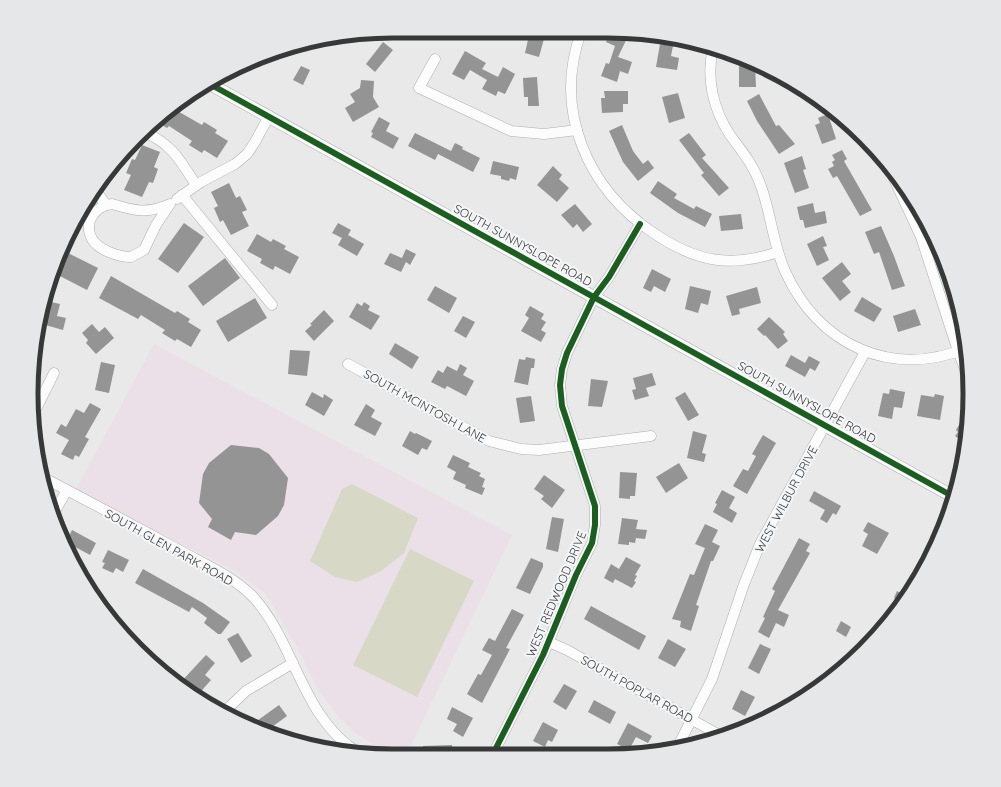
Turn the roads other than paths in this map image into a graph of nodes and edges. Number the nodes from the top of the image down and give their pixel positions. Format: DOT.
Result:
graph roads {
  1 [pos="580,38"];
  2 [pos="712,54"];
  3 [pos="435,59"];
  4 [pos="215,87"];
  5 [pos="269,116"];
  6 [pos="577,130"];
  7 [pos="150,135"];
  8 [pos="196,185"];
  9 [pos="900,191"];
  10 [pos="99,195"];
  11 [pos="182,195"];
  12 [pos="170,204"];
  13 [pos="106,205"];
  14 [pos="640,224"];
  15 [pos="778,252"];
  16 [pos="594,297"];
  17 [pos="272,304"];
  18 [pos="959,342"];
  19 [pos="960,351"];
  20 [pos="865,352"];
  21 [pos="348,364"];
  22 [pos="54,373"];
  23 [pos="38,404"];
  24 [pos="826,425"];
  25 [pos="651,436"];
  26 [pos="576,446"];
  27 [pos="49,481"];
  28 [pos="67,490"];
  29 [pos="948,494"];
  30 [pos="57,508"];
  31 [pos="549,642"];
  32 [pos="293,663"];
  33 [pos="228,708"];
  34 [pos="692,720"];
  35 [pos="715,732"];
  36 [pos="681,741"];
  37 [pos="347,746"];
  38 [pos="496,749"];
  1 -- 6 [label="street"];
  2 -- 15 [label="street"];
  3 -- 6 [label="street"];
  4 -- 5 [label="street, SOUTH SUNNYSLOPE ROAD"];
  5 -- 8 [label="street"];
  5 -- 16 [label="street, SOUTH SUNNYSLOPE ROAD"];
  6 -- 14 [label="street"];
  7 -- 8 [label="street"];
  8 -- 11 [label="street"];
  9 -- 18 [label="street"];
  10 -- 13 [label="street"];
  11 -- 12 [label="street"];
  11 -- 17 [label="street"];
  12 -- 13 [label="street"];
  12 -- 13 [label="street"];
  14 -- 15 [label="street"];
  14 -- 16 [label="street, WEST REDWOOD DRIVE"];
  15 -- 20 [label="street"];
  16 -- 24 [label="street, SOUTH SUNNYSLOPE ROAD"];
  16 -- 26 [label="street, WEST REDWOOD DRIVE"];
  19 -- 20 [label="street"];
  20 -- 24 [label="street, WEST WILBUR DRIVE"];
  21 -- 26 [label="street, SOUTH MCINTOSH LANE"];
  22 -- 23 [label="street"];
  24 -- 29 [label="street, SOUTH SUNNYSLOPE ROAD"];
  24 -- 34 [label="street, WEST WILBUR DRIVE"];
  25 -- 26 [label="street, SOUTH MCINTOSH LANE"];
  26 -- 31 [label="street, WEST REDWOOD DRIVE"];
  27 -- 28 [label="street, SOUTH GLEN PARK ROAD"];
  28 -- 30 [label="street"];
  28 -- 32 [label="street, SOUTH GLEN PARK ROAD"];
  31 -- 34 [label="street, SOUTH POPLAR ROAD"];
  31 -- 38 [label="street, WEST REDWOOD DRIVE"];
  32 -- 33 [label="street"];
  32 -- 37 [label="street, SOUTH GLEN PARK ROAD"];
  34 -- 35 [label="street, SOUTH POPLAR ROAD"];
  34 -- 36 [label="street, WEST WILBUR DRIVE"];
}
